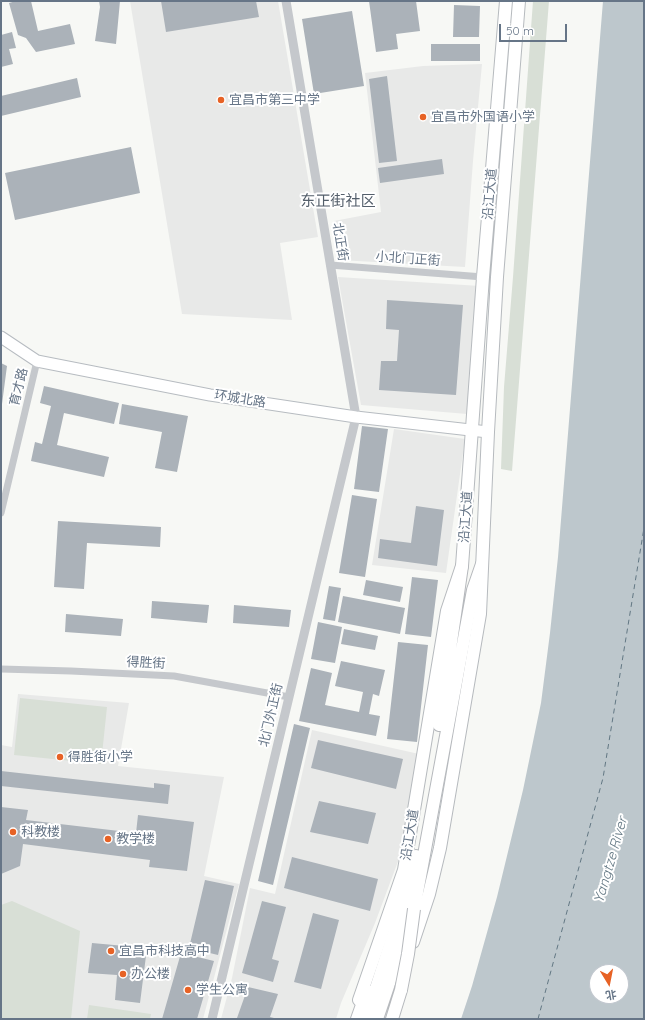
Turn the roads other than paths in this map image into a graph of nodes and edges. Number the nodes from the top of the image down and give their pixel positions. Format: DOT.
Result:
graph roads {
  1 [pos="286,1"];
  2 [pos="506,1"];
  3 [pos="519,1"];
  4 [pos="330,265"];
  5 [pos="483,277"];
  6 [pos="1,338"];
  7 [pos="37,361"];
  8 [pos="356,417"];
  9 [pos="473,430"];
  10 [pos="488,432"];
  11 [pos="1,513"];
  12 [pos="482,564"];
  13 [pos="462,566"];
  14 [pos="1,670"];
  15 [pos="289,697"];
  16 [pos="408,907"];
  17 [pos="212,1019"];
  18 [pos="352,1019"];
  19 [pos="357,1019"];
  20 [pos="366,1019"];
  21 [pos="378,1019"];
  22 [pos="386,1019"];
  23 [pos="392,1019"];
  1 -- 4 [label="street, 北正街"];
  2 -- 5 [label="main road, 沿江大道"];
  3 -- 10 [label="main road, 沿江大道"];
  4 -- 5 [label="street, 小北门正街"];
  4 -- 8 [label="street, 北正街"];
  5 -- 9 [label="main road, 沿江大道"];
  6 -- 7 [label="main road, 环城北路"];
  7 -- 8 [label="main road, 环城北路"];
  7 -- 11 [label="street, 育才路"];
  8 -- 9 [label="main road, 环城北路"];
  8 -- 15 [label="street, 北门外正街"];
  9 -- 10 [label="main road, 环城北路"];
  9 -- 13 [label="main road, 沿江大道"];
  10 -- 12 [label="main road, 沿江大道"];
  12 -- 16 [label="main road"];
  12 -- 22 [label="main road, 沿江大道"];
  13 -- 16 [label="main road"];
  13 -- 18 [label="main road, 沿江大道"];
  14 -- 15 [label="street, 得胜街"];
  15 -- 17 [label="street, 北门外正街"];
  16 -- 19 [label="main road"];
  16 -- 20 [label="main road"];
  16 -- 21 [label="main road, bridge"];
  16 -- 23 [label="main road, bridge"];
}
